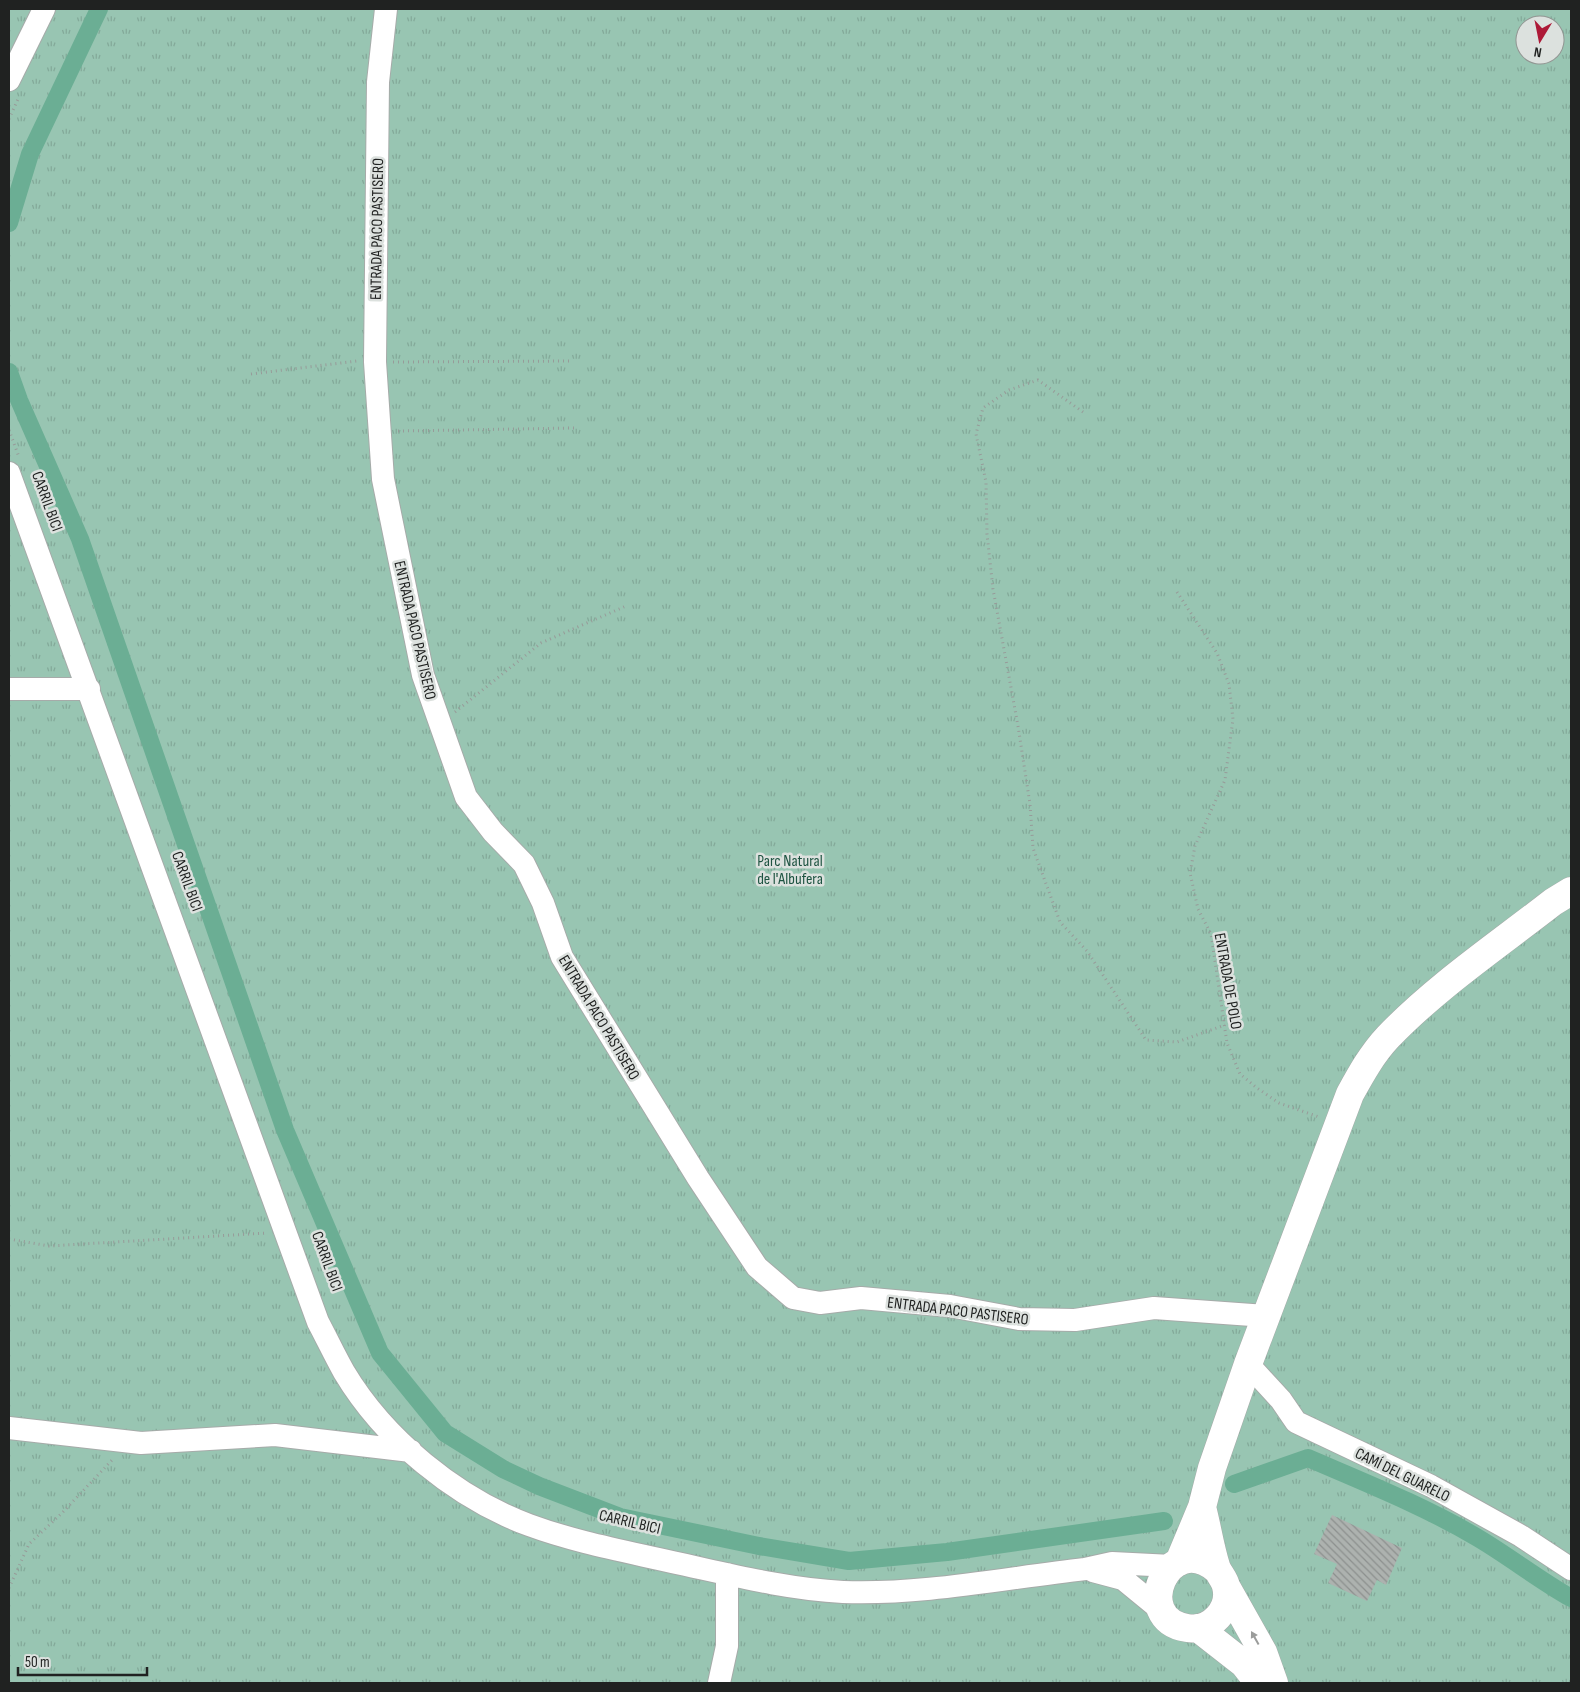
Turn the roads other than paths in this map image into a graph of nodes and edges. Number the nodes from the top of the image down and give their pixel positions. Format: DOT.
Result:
graph roads {
  1 [pos="44,9"];
  2 [pos="386,9"];
  3 [pos="9,80"];
  4 [pos="16,470"];
  5 [pos="9,689"];
  6 [pos="89,689"];
  7 [pos="1571,891"];
  8 [pos="1266,1316"];
  9 [pos="1248,1364"];
  10 [pos="9,1428"];
  11 [pos="411,1451"];
  12 [pos="1202,1506"];
  13 [pos="1176,1564"];
  14 [pos="1085,1569"];
  15 [pos="1571,1569"];
  16 [pos="727,1574"];
  17 [pos="1222,1578"];
  18 [pos="1162,1611"];
  19 [pos="1198,1628"];
  20 [pos="719,1683"];
  21 [pos="1259,1683"];
  22 [pos="1274,1683"];
  1 -- 3 [label="street"];
  2 -- 8 [label="street, ENTRADA PACO PASTISERO"];
  4 -- 6 [label="street"];
  5 -- 6 [label="street"];
  6 -- 11 [label="street"];
  7 -- 8 [label="main road"];
  8 -- 9 [label="main road"];
  9 -- 12 [label="main road"];
  9 -- 15 [label="street, CAMÍ DEL GUARELO"];
  10 -- 11 [label="street"];
  11 -- 16 [label="street"];
  12 -- 13 [label="main road"];
  12 -- 17 [label="main road"];
  13 -- 14 [label="street"];
  13 -- 17 [label="main road"];
  13 -- 18 [label="main road"];
  14 -- 16 [label="street"];
  14 -- 18 [label="street"];
  16 -- 20 [label="street"];
  17 -- 19 [label="main road"];
  22 -- 17 [label="main road, one-way"];
  18 -- 19 [label="main road"];
  19 -- 21 [label="main road"];
}
